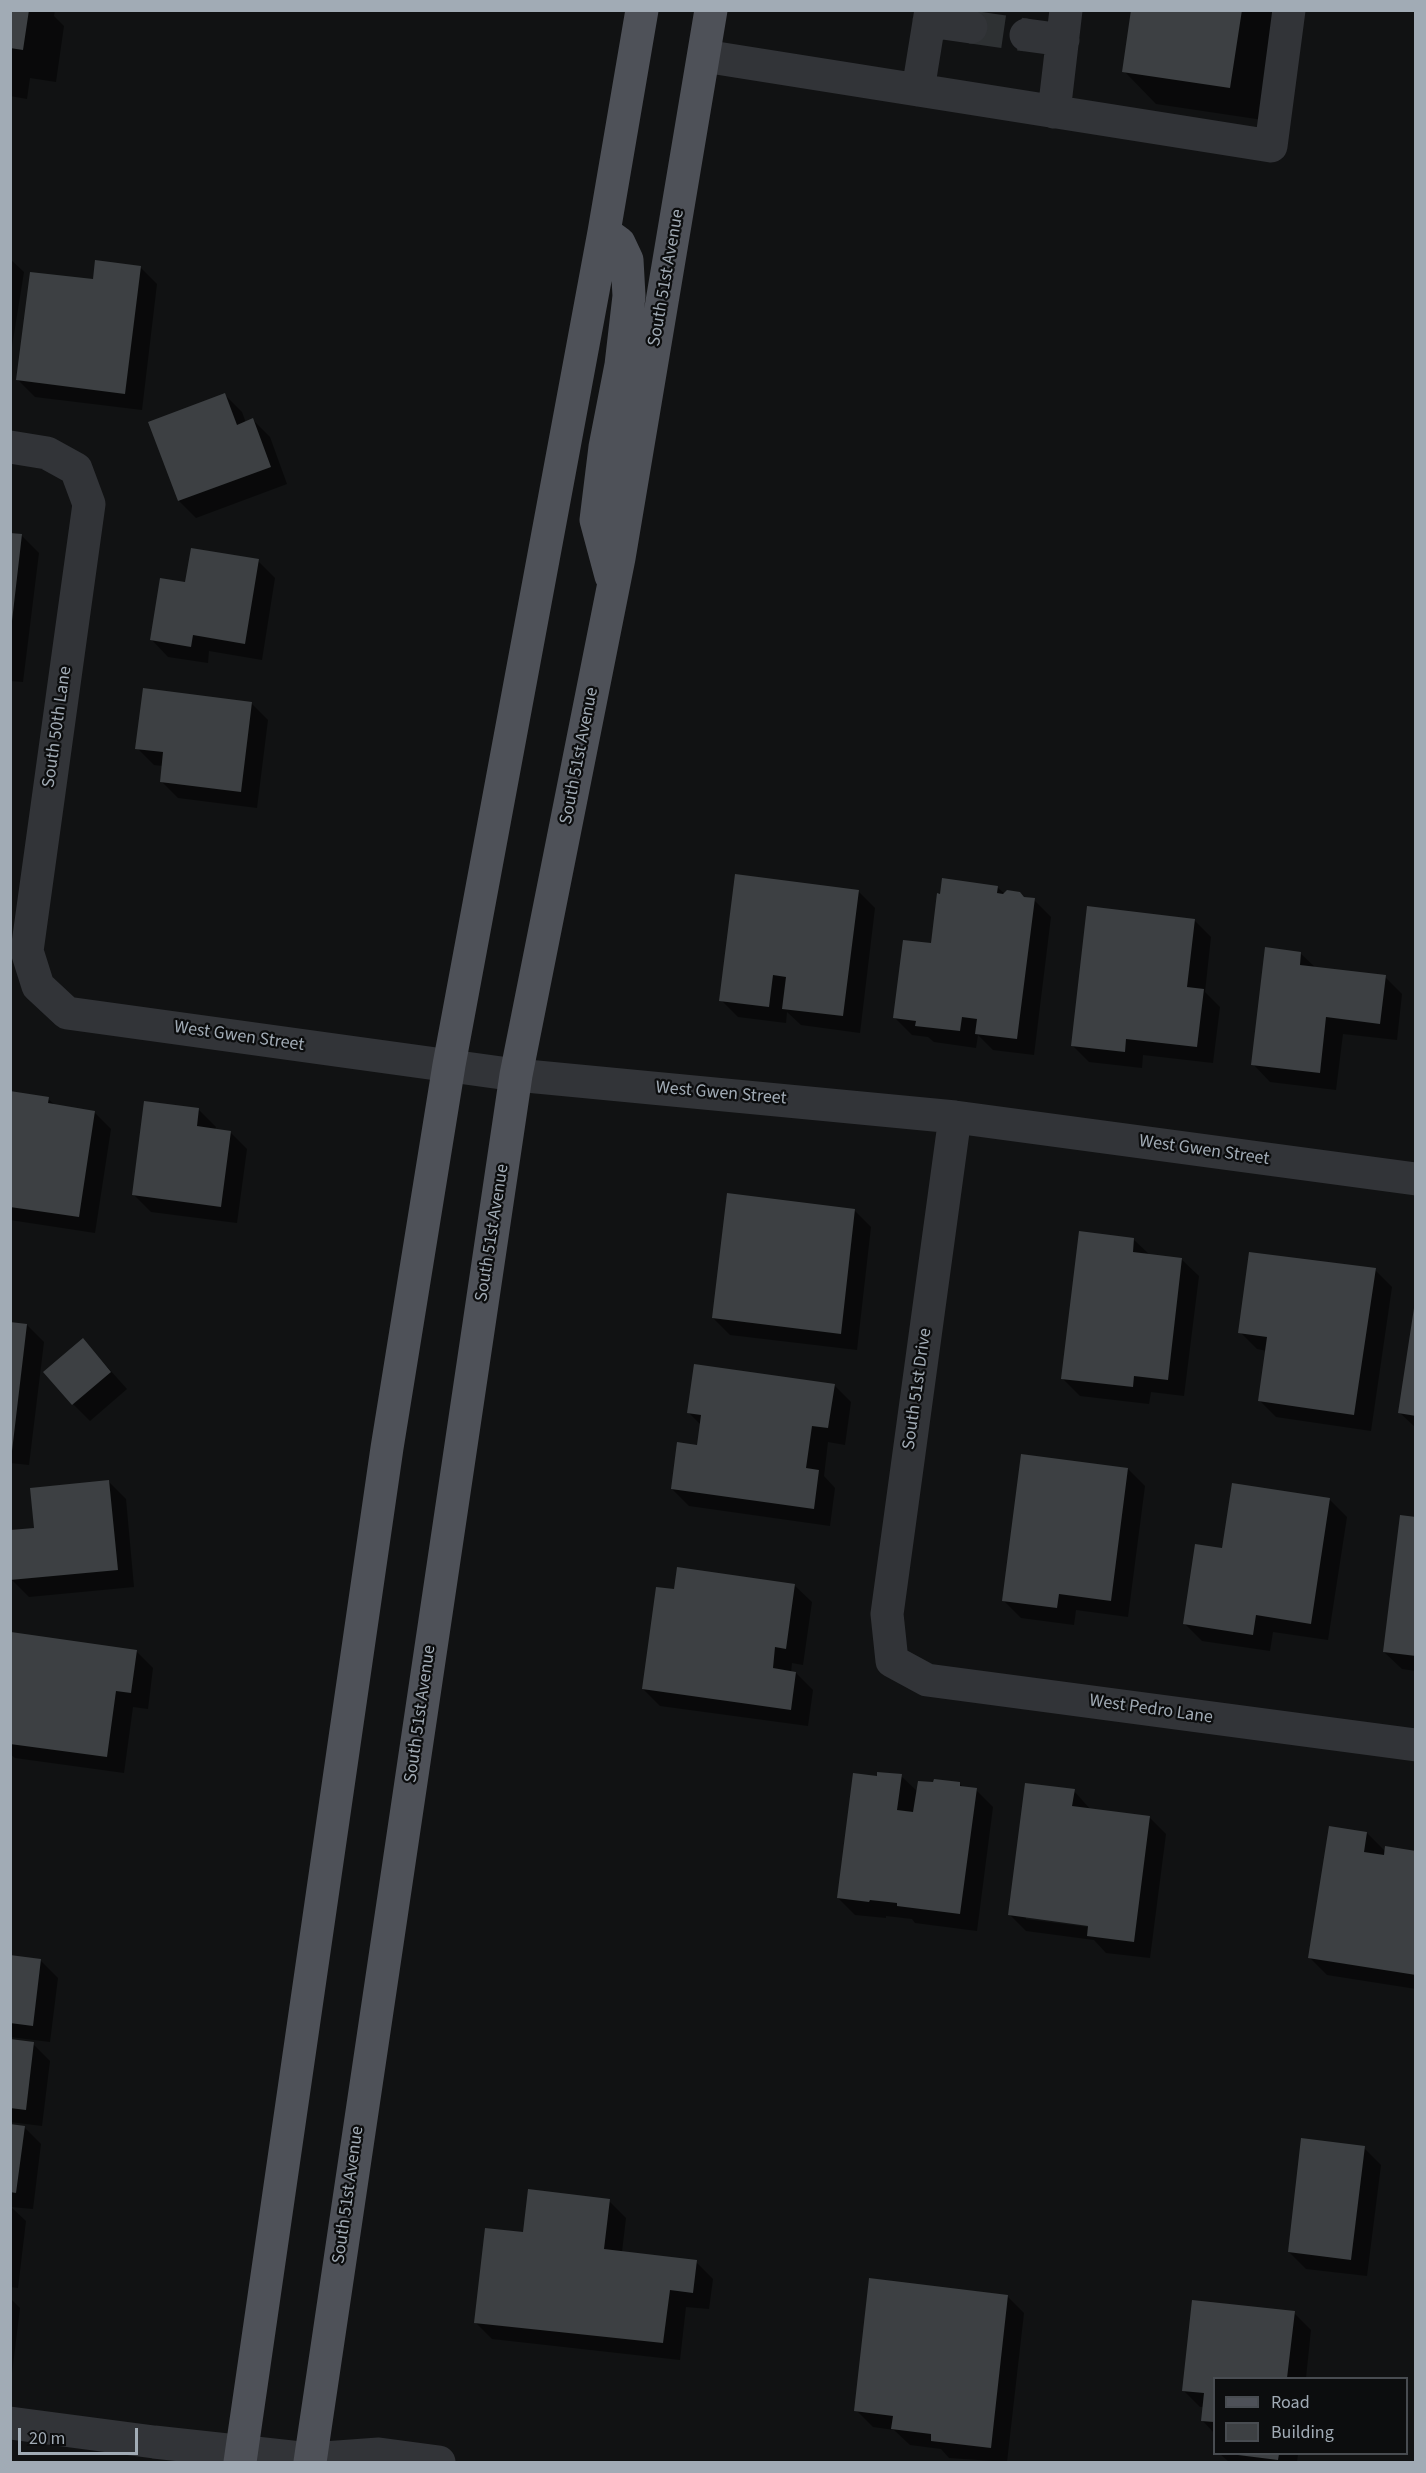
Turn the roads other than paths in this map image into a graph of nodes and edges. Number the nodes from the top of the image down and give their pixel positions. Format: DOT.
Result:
graph roads {
  1 [pos="642,10"];
  2 [pos="711,10"];
  3 [pos="1289,10"];
  4 [pos="930,16"];
  5 [pos="1064,25"];
  6 [pos="971,27"];
  7 [pos="1026,35"];
  8 [pos="704,56"];
  9 [pos="918,90"];
  10 [pos="1054,112"];
  11 [pos="604,232"];
  12 [pos="10,447"];
  13 [pos="614,586"];
  14 [pos="38,986"];
  15 [pos="449,1065"];
  16 [pos="516,1075"];
  17 [pos="955,1117"];
  18 [pos="1416,1179"];
  19 [pos="892,1661"];
  20 [pos="1416,1745"];
  21 [pos="10,2423"];
  22 [pos="241,2457"];
  23 [pos="313,2461"];
  24 [pos="439,2463"];
  1 -- 11 [label="main road"];
  2 -- 8 [label="main road, South 51st Avenue"];
  3 -- 10 [label="street"];
  4 -- 6 [label="street"];
  4 -- 9 [label="street"];
  5 -- 7 [label="street"];
  5 -- 10 [label="street"];
  8 -- 9 [label="street"];
  8 -- 13 [label="main road, South 51st Avenue"];
  9 -- 10 [label="street"];
  11 -- 13 [label="main road"];
  11 -- 15 [label="main road"];
  12 -- 14 [label="street, South 50th Lane"];
  13 -- 16 [label="main road, South 51st Avenue"];
  14 -- 15 [label="street, West Gwen Street"];
  15 -- 16 [label="street, West Gwen Street"];
  15 -- 22 [label="main road"];
  16 -- 17 [label="street, West Gwen Street"];
  16 -- 23 [label="main road, South 51st Avenue"];
  17 -- 18 [label="street, West Gwen Street"];
  17 -- 19 [label="street, South 51st Drive"];
  19 -- 20 [label="street, West Pedro Lane"];
  21 -- 22 [label="street"];
  22 -- 23 [label="street"];
  23 -- 24 [label="street"];
}
